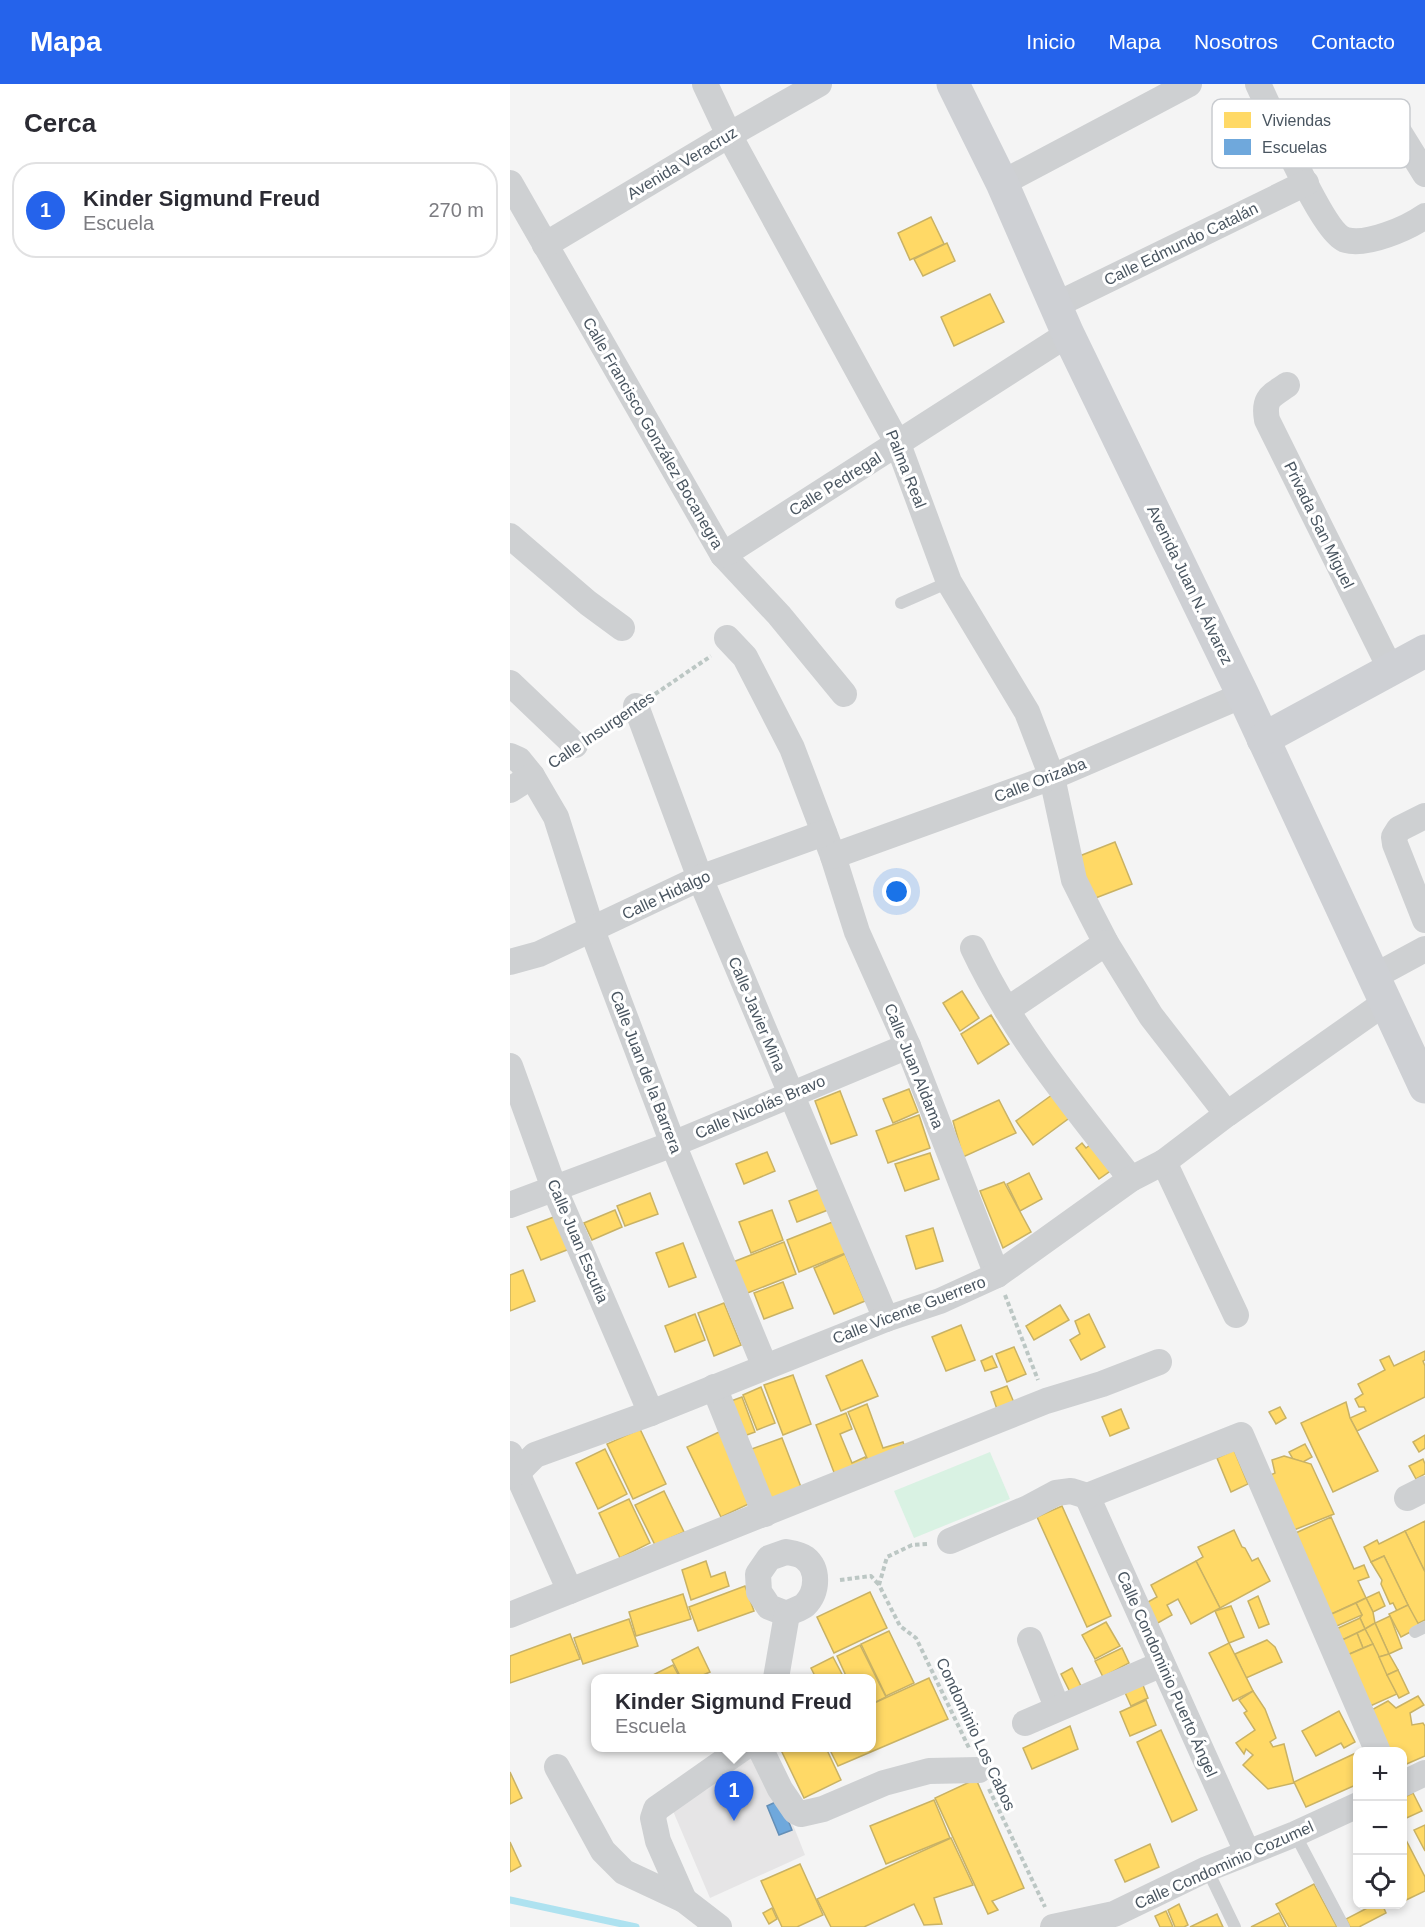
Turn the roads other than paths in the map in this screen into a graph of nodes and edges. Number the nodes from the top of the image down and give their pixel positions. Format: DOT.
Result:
graph roads {
  1 [pos="705,84"];
  2 [pos="819,84"];
  3 [pos="953,84"];
  4 [pos="1189,84"];
  5 [pos="1258,84"];
  6 [pos="1265,99"];
  7 [pos="729,135"];
  8 [pos="1410,150"];
  9 [pos="1298,168"];
  10 [pos="1425,174"];
  11 [pos="510,183"];
  12 [pos="1002,183"];
  13 [pos="1305,183"];
  14 [pos="1425,216"];
  15 [pos="545,245"];
  16 [pos="1062,320"];
  17 [pos="1287,385"];
  18 [pos="898,444"];
  19 [pos="510,536"];
  20 [pos="723,555"];
  21 [pos="949,582"];
  22 [pos="901,603"];
  23 [pos="621,628"];
  24 [pos="727,638"];
  25 [pos="1425,651"];
  26 [pos="1391,670"];
  27 [pos="510,683"];
  28 [pos="844,694"];
  29 [pos="1243,695"];
  30 [pos="636,706"];
  31 [pos="1263,739"];
  32 [pos="575,745"];
  33 [pos="510,756"];
  34 [pos="532,776"];
  35 [pos="1052,777"];
  36 [pos="510,790"];
  37 [pos="1425,816"];
  38 [pos="829,845"];
  39 [pos="700,878"];
  40 [pos="1425,920"];
  41 [pos="592,930"];
  42 [pos="1106,943"];
  43 [pos="973,948"];
  44 [pos="1425,949"];
  45 [pos="510,962"];
  46 [pos="1380,989"];
  47 [pos="1007,1010"];
  48 [pos="908,1046"];
  49 [pos="510,1066"];
  50 [pos="1425,1087"];
  51 [pos="790,1094"];
  52 [pos="1227,1114"];
  53 [pos="673,1144"];
  54 [pos="1164,1162"];
  55 [pos="1131,1179"];
  56 [pos="554,1188"];
  57 [pos="510,1205"];
  58 [pos="998,1275"];
  59 [pos="1236,1315"];
  60 [pos="886,1319"];
  61 [pos="1159,1362"];
  62 [pos="765,1367"];
  63 [pos="714,1387"];
  64 [pos="651,1413"];
  65 [pos="512,1467"];
  66 [pos="1087,1496"];
  67 [pos="765,1514"];
  68 [pos="950,1541"];
  69 [pos="570,1592"];
  70 [pos="787,1614"];
  71 [pos="510,1615"];
  72 [pos="1030,1640"];
  73 [pos="1162,1664"];
  74 [pos="777,1674"];
  75 [pos="1058,1707"];
  76 [pos="1025,1723"];
  77 [pos="1376,1747"];
  78 [pos="737,1752"];
  79 [pos="762,1752"];
  80 [pos="557,1767"];
  81 [pos="979,1770"];
  82 [pos="1425,1773"];
  83 [pos="1407,1782"];
  84 [pos="1353,1807"];
  85 [pos="1295,1834"];
  86 [pos="1247,1852"];
  87 [pos="1207,1869"];
  88 [pos="684,1900"];
  89 [pos="1117,1920"];
  90 [pos="719,1927"];
  91 [pos="1054,1927"];
  92 [pos="1235,1927"];
  93 [pos="1344,1927"];
  1 -- 7 [label="street, Palma Real"];
  2 -- 7 [label="street, Avenida Veracruz"];
  3 -- 12 [label="main road, Avenida Juan N. Álvarez"];
  4 -- 12 [label="street"];
  5 -- 6 [label="street"];
  7 -- 15 [label="street, Avenida Veracruz"];
  7 -- 18 [label="street, Palma Real"];
  8 -- 10 [label="street"];
  9 -- 13 [label="street"];
  11 -- 15 [label="street, Calle Francisco González Bocanegra"];
  12 -- 16 [label="main road, Avenida Juan N. Álvarez"];
  13 -- 14 [label="street"];
  13 -- 16 [label="street, Calle Edmundo Catalán"];
  15 -- 20 [label="street, Calle Francisco González Bocanegra"];
  16 -- 18 [label="street, Calle Pedregal"];
  16 -- 29 [label="main road, Avenida Juan N. Álvarez"];
  17 -- 26 [label="street, Privada San Miguel"];
  18 -- 20 [label="street, Calle Pedregal"];
  18 -- 21 [label="street, Palma Real"];
  19 -- 23 [label="street"];
  20 -- 28 [label="street, Calle Francisco González Bocanegra"];
  21 -- 22 [label="lane"];
  21 -- 35 [label="street, Palma Real"];
  24 -- 38 [label="street, Calle Juan Aldama"];
  25 -- 26 [label="main road"];
  26 -- 31 [label="main road"];
  27 -- 32 [label="street"];
  29 -- 31 [label="main road, Avenida Juan N. Álvarez"];
  29 -- 35 [label="street, Calle Orizaba"];
  30 -- 39 [label="street, Calle Javier Mina"];
  31 -- 46 [label="main road, Avenida Juan N. Álvarez"];
  33 -- 34 [label="street, Calle Juan de la Barrera"];
  34 -- 36 [label="street, Calle Insurgentes"];
  34 -- 41 [label="street, Calle Juan de la Barrera"];
  35 -- 38 [label="street, Calle Orizaba"];
  35 -- 42 [label="street, Palma Real"];
  37 -- 40 [label="street"];
  38 -- 39 [label="street, Calle Hidalgo"];
  38 -- 48 [label="street, Calle Juan Aldama"];
  39 -- 41 [label="street, Calle Hidalgo"];
  39 -- 51 [label="street, Calle Javier Mina"];
  41 -- 45 [label="street, Calle Hidalgo"];
  41 -- 53 [label="street, Calle Juan de la Barrera"];
  42 -- 47 [label="street"];
  42 -- 52 [label="street, Palma Real"];
  43 -- 47 [label="street"];
  44 -- 46 [label="street, Calle Vicente Guerrero"];
  46 -- 50 [label="main road, Avenida Juan N. Álvarez"];
  46 -- 52 [label="street, Calle Vicente Guerrero"];
  47 -- 55 [label="street"];
  48 -- 51 [label="street, Calle Nicolás Bravo"];
  48 -- 58 [label="street, Calle Juan Aldama"];
  49 -- 56 [label="street, Calle Juan Escutia"];
  51 -- 53 [label="street, Calle Nicolás Bravo"];
  51 -- 60 [label="street, Calle Javier Mina"];
  52 -- 54 [label="street, Calle Vicente Guerrero"];
  53 -- 56 [label="street, Calle Nicolás Bravo"];
  53 -- 62 [label="street, Calle Juan de la Barrera"];
  54 -- 55 [label="street, Calle Vicente Guerrero"];
  54 -- 59 [label="street"];
  55 -- 58 [label="street, Calle Vicente Guerrero"];
  56 -- 57 [label="street, Calle Nicolás Bravo"];
  56 -- 64 [label="street, Calle Juan Escutia"];
  58 -- 60 [label="street, Calle Vicente Guerrero"];
  60 -- 62 [label="street, Calle Vicente Guerrero"];
  61 -- 67 [label="street"];
  62 -- 63 [label="street, Calle Vicente Guerrero"];
  63 -- 64 [label="street, Calle Vicente Guerrero"];
  63 -- 67 [label="street"];
  64 -- 65 [label="street, Calle Vicente Guerrero"];
  65 -- 69 [label="street, Calle Vicente Guerrero"];
  66 -- 68 [label="street"];
  66 -- 73 [label="street, Calle Condominio Puerto Ángel"];
  66 -- 77 [label="street"];
  67 -- 69 [label="street"];
  69 -- 71 [label="street"];
  70 -- 70 [label="street"];
  70 -- 74 [label="street"];
  72 -- 75 [label="street"];
  73 -- 75 [label="street"];
  73 -- 86 [label="street, Calle Condominio Puerto Ángel"];
  75 -- 76 [label="street"];
  78 -- 88 [label="street"];
  79 -- 81 [label="street"];
  80 -- 88 [label="street"];
  82 -- 83 [label="street"];
  84 -- 85 [label="street, Calle Condominio Cozumel"];
  85 -- 86 [label="street, Calle Condominio Cozumel"];
  85 -- 93 [label="lane"];
  86 -- 87 [label="street, Calle Condominio Cozumel"];
  87 -- 89 [label="street, Calle Condominio Cozumel"];
  87 -- 92 [label="lane"];
  88 -- 90 [label="street"];
  89 -- 91 [label="street, Calle Condominio Cozumel"];
}
